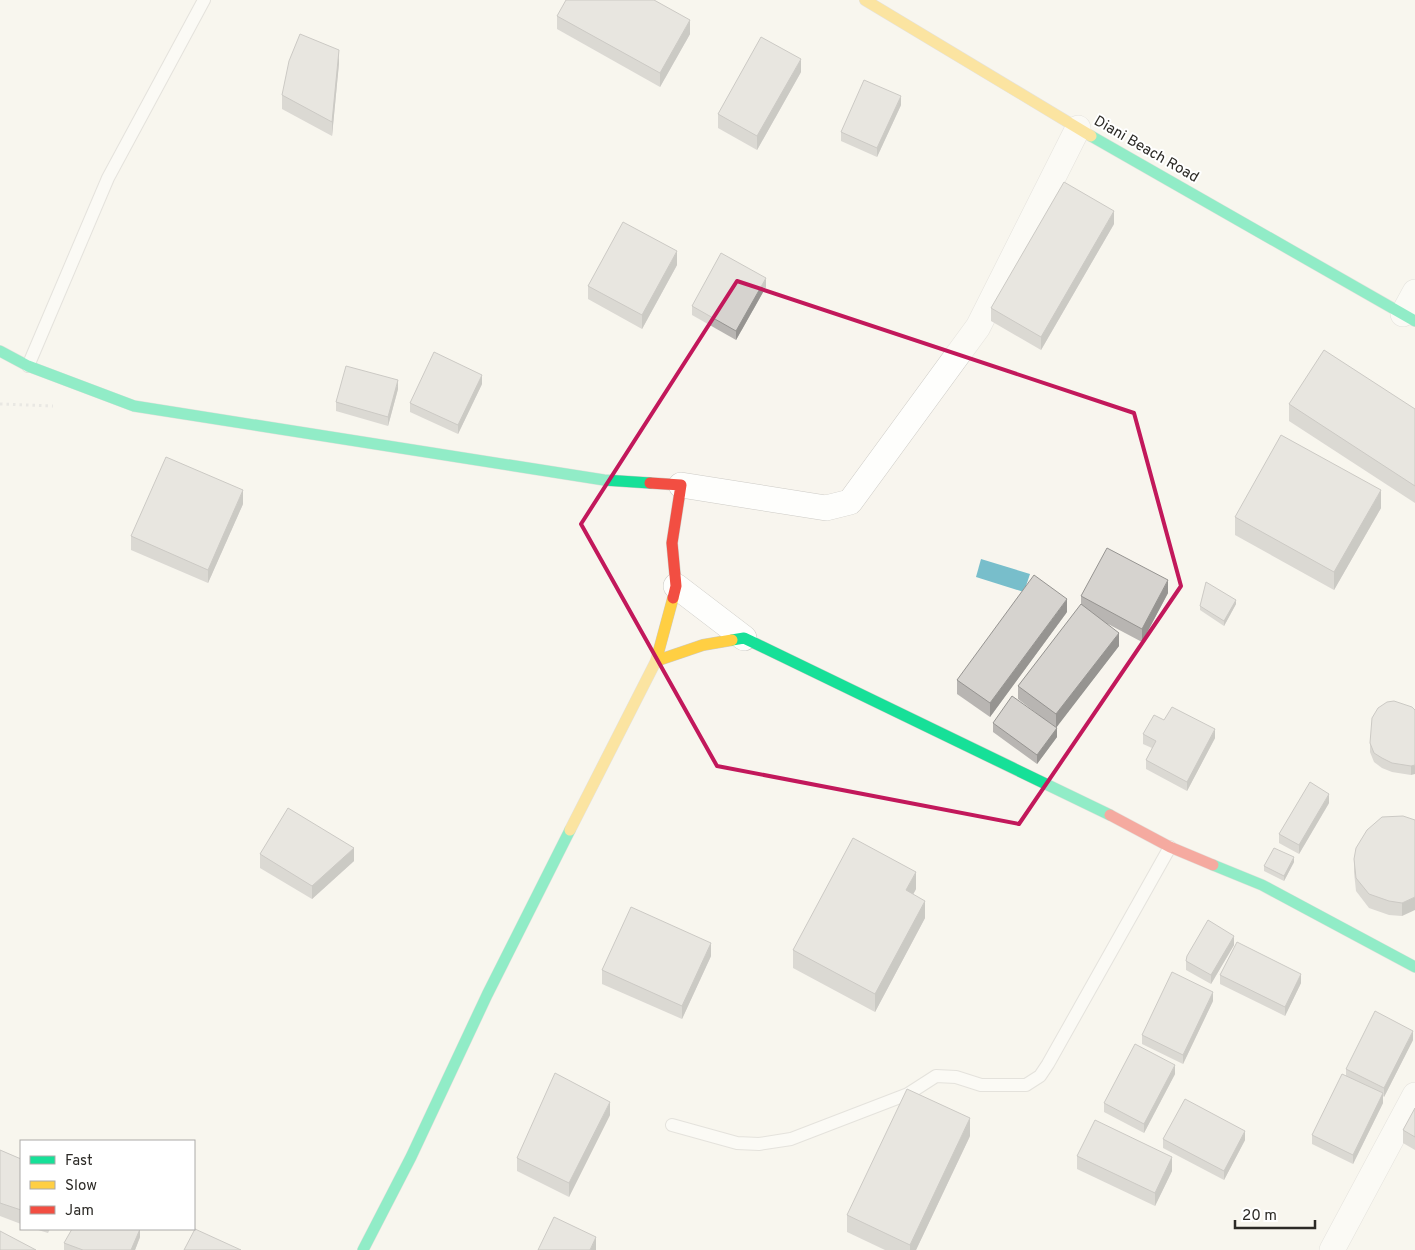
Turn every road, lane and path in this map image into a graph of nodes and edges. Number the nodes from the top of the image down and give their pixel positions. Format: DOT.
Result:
graph roads {
  1 [pos="204,0"];
  2 [pos="865,0"];
  3 [pos="894,8"];
  4 [pos="1078,128"];
  5 [pos="1415,292"];
  6 [pos="1409,318"];
  7 [pos="0,351"];
  8 [pos="28,366"];
  9 [pos="681,485"];
  10 [pos="676,586"];
  11 [pos="744,638"];
  12 [pos="656,661"];
  13 [pos="1170,847"];
  14 [pos="1415,967"];
  15 [pos="1415,1095"];
  16 [pos="672,1125"];
  17 [pos="363,1250"];
  18 [pos="1332,1250"];
  1 -- 8 [label="lane"];
  2 -- 3 [label="street, Diani Beach Road"];
  3 -- 4 [label="street, Diani Beach Road"];
  4 -- 6 [label="street, Diani Beach Road"];
  4 -- 9 [label="street"];
  5 -- 6 [label="street"];
  7 -- 8 [label="street"];
  8 -- 9 [label="street"];
  9 -- 10 [label="street"];
  10 -- 11 [label="street"];
  10 -- 12 [label="street"];
  11 -- 12 [label="street"];
  11 -- 13 [label="street"];
  12 -- 17 [label="street"];
  13 -- 14 [label="street"];
  13 -- 16 [label="lane"];
  15 -- 18 [label="street"];
}
